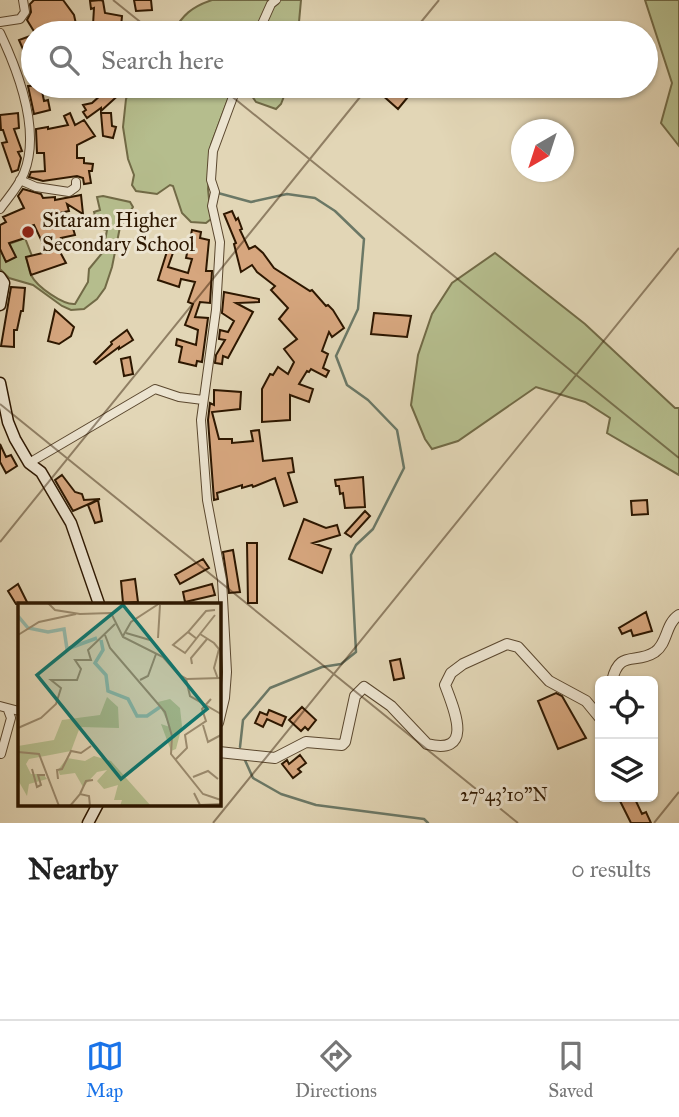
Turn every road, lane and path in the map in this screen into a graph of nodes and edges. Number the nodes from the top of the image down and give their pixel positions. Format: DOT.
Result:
graph roads {
  1 [pos="23,0"];
  2 [pos="276,0"];
  3 [pos="263,21"];
  4 [pos="0,22"];
  5 [pos="0,33"];
  6 [pos="21,92"];
  7 [pos="23,98"];
  8 [pos="233,98"];
  9 [pos="20,180"];
  10 [pos="76,182"];
  11 [pos="0,209"];
  12 [pos="0,276"];
  13 [pos="0,305"];
  14 [pos="0,383"];
  15 [pos="204,400"];
  16 [pos="29,463"];
  17 [pos="99,603"];
  18 [pos="679,615"];
  19 [pos="613,676"];
  20 [pos="4,708"];
  21 [pos="595,712"];
  22 [pos="220,719"];
  23 [pos="220,752"];
  24 [pos="1,754"];
  25 [pos="97,806"];
  26 [pos="88,823"];
  1 -- 4 [label="street"];
  2 -- 3 [label="street"];
  5 -- 6 [label="street"];
  7 -- 9 [label="street"];
  8 -- 15 [label="street"];
  9 -- 10 [label="street"];
  9 -- 11 [label="street"];
  12 -- 13 [label="main road"];
  14 -- 16 [label="main road"];
  15 -- 16 [label="street"];
  15 -- 22 [label="street"];
  16 -- 17 [label="main road"];
  18 -- 19 [label="street"];
  20 -- 24 [label="street"];
  21 -- 23 [label="street"];
  25 -- 26 [label="main road"];
}
